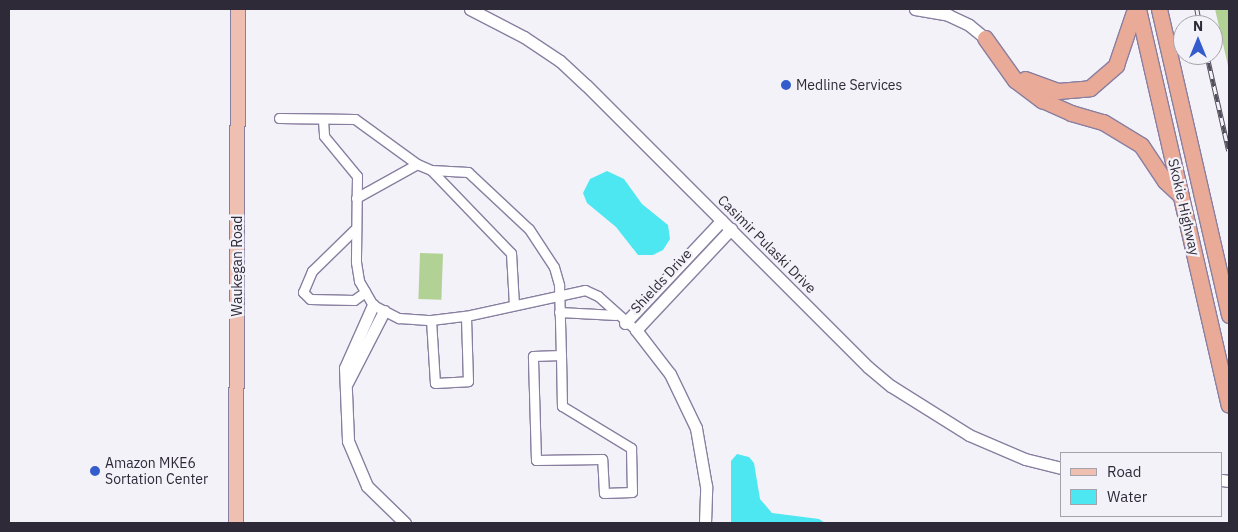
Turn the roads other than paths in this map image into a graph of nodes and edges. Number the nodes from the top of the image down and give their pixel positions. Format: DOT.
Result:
graph roads {
  1 [pos="238,9"];
  2 [pos="470,9"];
  3 [pos="915,9"];
  4 [pos="1136,9"];
  5 [pos="1159,9"];
  6 [pos="985,38"];
  7 [pos="278,118"];
  8 [pos="323,120"];
  9 [pos="417,164"];
  10 [pos="431,170"];
  11 [pos="1181,196"];
  12 [pos="356,198"];
  13 [pos="722,220"];
  14 [pos="731,229"];
  15 [pos="354,230"];
  16 [pos="364,292"];
  17 [pos="559,297"];
  18 [pos="372,305"];
  19 [pos="514,305"];
  20 [pos="384,311"];
  21 [pos="559,312"];
  22 [pos="466,316"];
  23 [pos="1229,316"];
  24 [pos="621,319"];
  25 [pos="431,320"];
  26 [pos="636,330"];
  27 [pos="561,355"];
  28 [pos="348,356"];
  29 [pos="360,361"];
  30 [pos="347,383"];
  31 [pos="1229,405"];
  32 [pos="1060,467"];
  33 [pos="236,523"];
  34 [pos="405,523"];
  35 [pos="705,523"];
  1 -- 33 [label="main road, Waukegan Road"];
  2 -- 13 [label="street, Casimir Pulaski Drive"];
  3 -- 6 [label="street"];
  4 -- 6 [label="highway"];
  4 -- 11 [label="highway, Skokie Highway"];
  5 -- 23 [label="highway, Skokie Highway"];
  6 -- 11 [label="highway"];
  7 -- 8 [label="street"];
  8 -- 9 [label="street"];
  8 -- 12 [label="street"];
  9 -- 10 [label="street"];
  9 -- 12 [label="street"];
  10 -- 17 [label="street"];
  10 -- 19 [label="street"];
  11 -- 31 [label="highway, Skokie Highway"];
  12 -- 15 [label="street"];
  13 -- 14 [label="street, Casimir Pulaski Drive"];
  13 -- 24 [label="street, Shields Drive"];
  14 -- 26 [label="street, Shields Drive"];
  14 -- 32 [label="street, Casimir Pulaski Drive"];
  15 -- 16 [label="street"];
  15 -- 16 [label="street"];
  16 -- 18 [label="street"];
  17 -- 19 [label="street"];
  17 -- 21 [label="street"];
  17 -- 24 [label="street"];
  18 -- 20 [label="street"];
  18 -- 28 [label="street"];
  19 -- 22 [label="street"];
  20 -- 25 [label="street"];
  20 -- 29 [label="street"];
  21 -- 24 [label="street"];
  21 -- 27 [label="street"];
  22 -- 25 [label="street"];
  22 -- 25 [label="street"];
  24 -- 26 [label="street"];
  26 -- 35 [label="street, Shields Drive"];
  27 -- 27 [label="street"];
  28 -- 29 [label="street"];
  28 -- 30 [label="street"];
  29 -- 30 [label="street"];
  30 -- 34 [label="street"];
}
